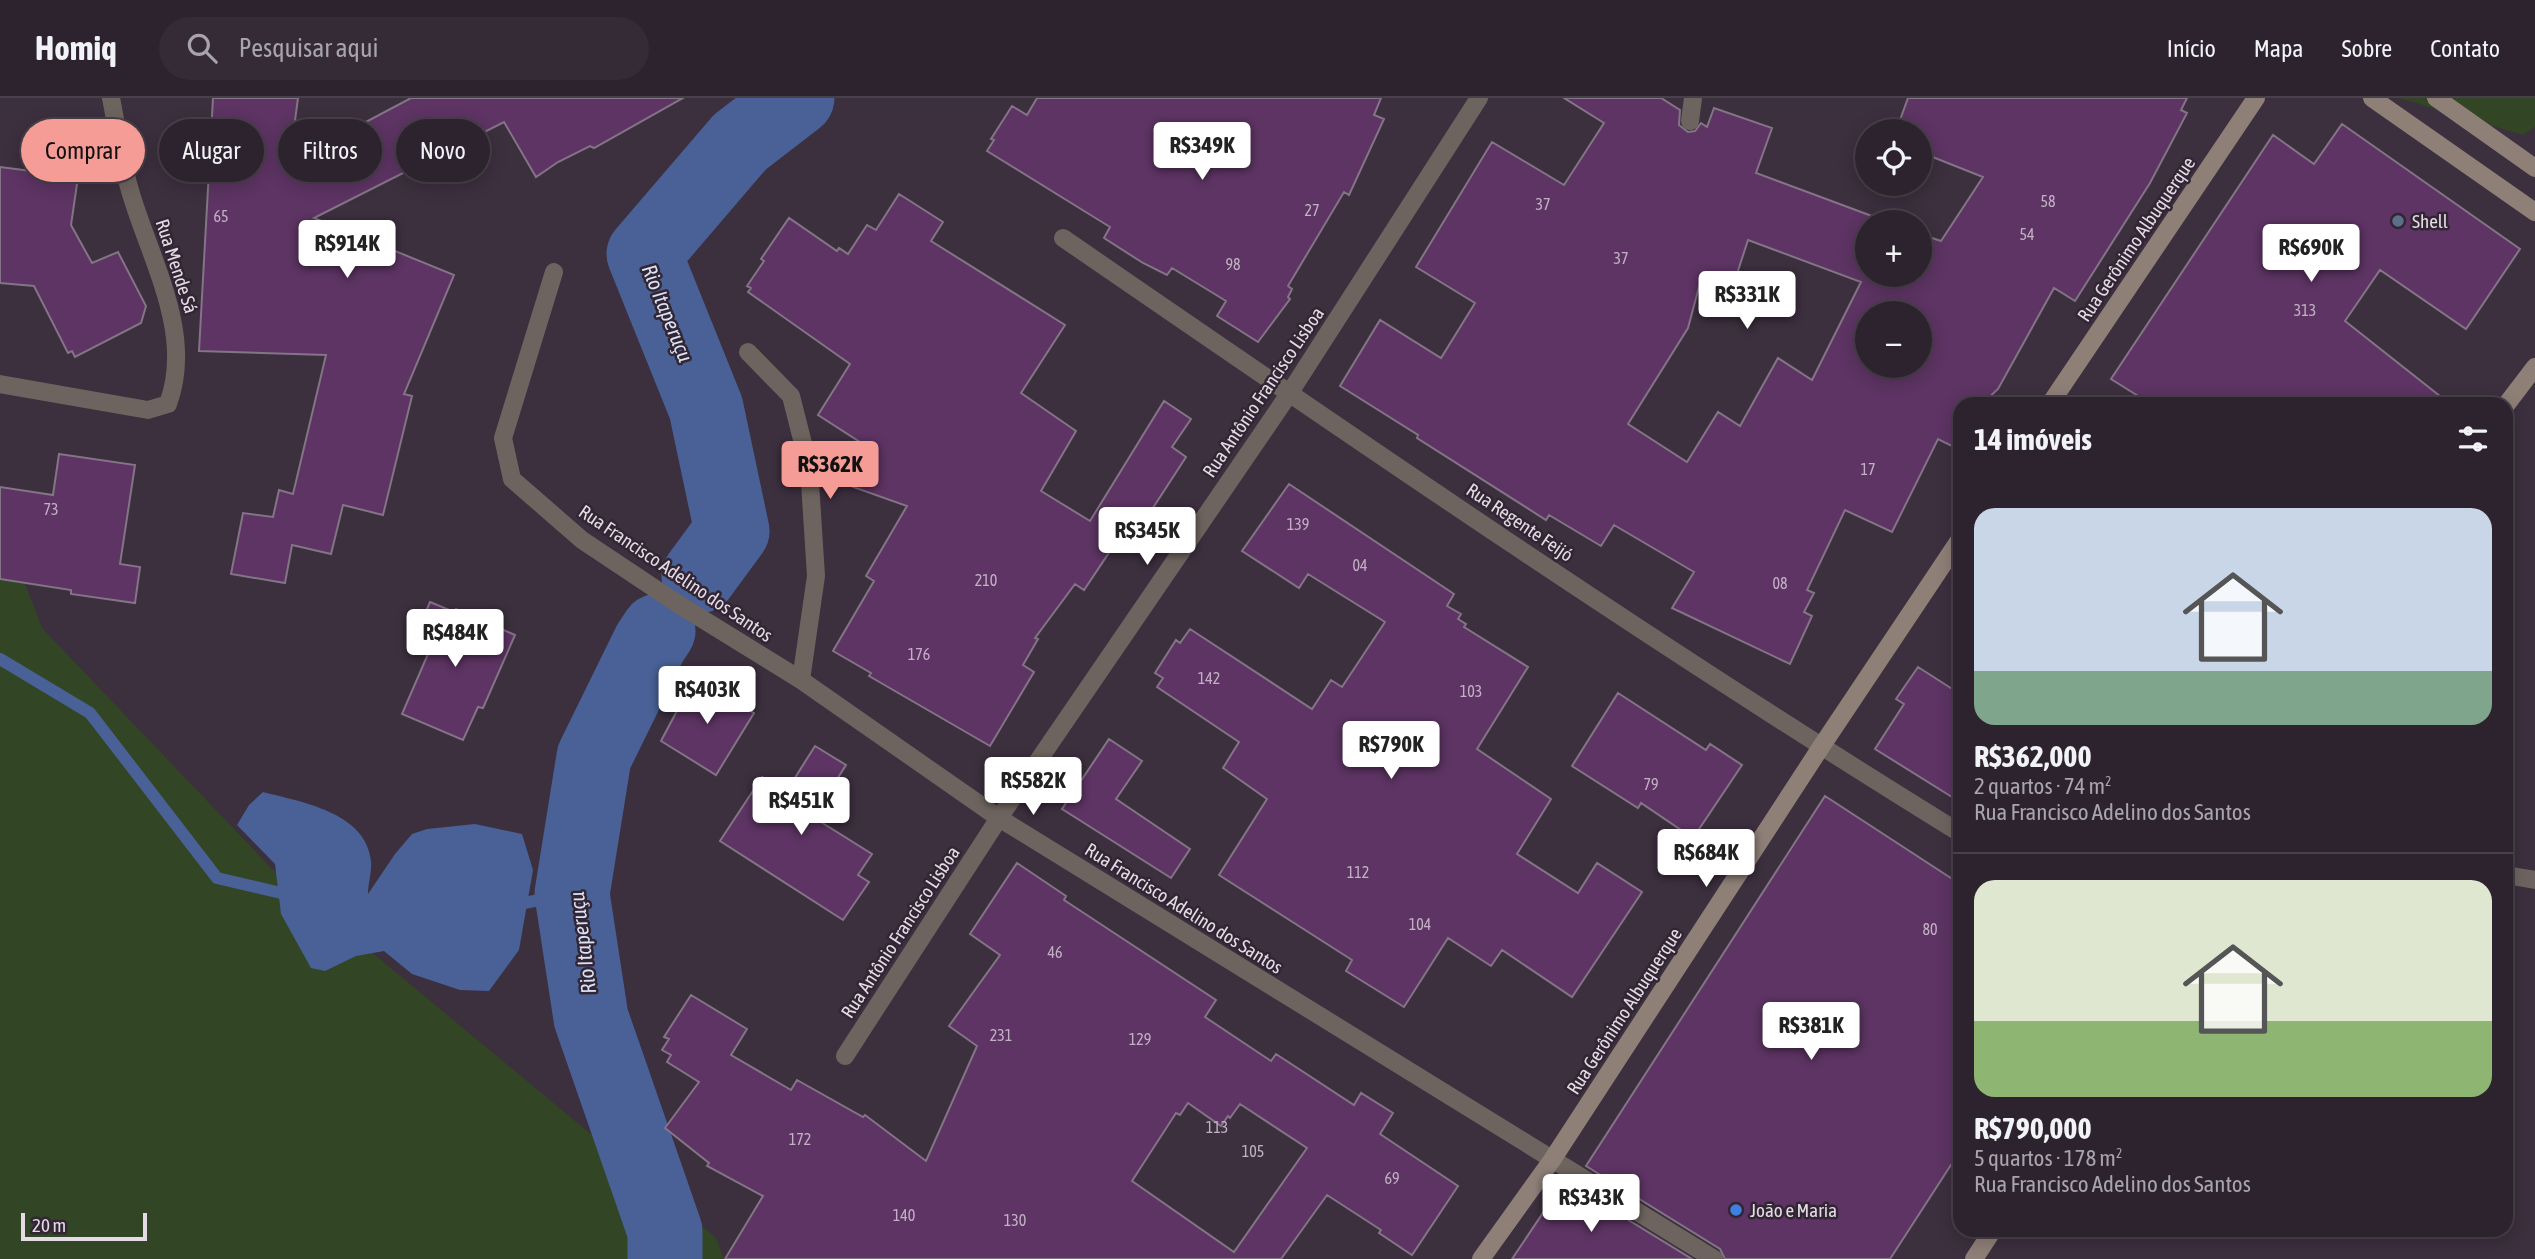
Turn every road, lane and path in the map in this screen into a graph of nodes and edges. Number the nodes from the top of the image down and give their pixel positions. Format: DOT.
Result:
graph roads {
  1 [pos="111,98"];
  2 [pos="1479,98"];
  3 [pos="1693,98"];
  4 [pos="2256,98"];
  5 [pos="2372,98"];
  6 [pos="2436,98"];
  7 [pos="1690,121"];
  8 [pos="2535,168"];
  9 [pos="2535,212"];
  10 [pos="1063,238"];
  11 [pos="554,272"];
  12 [pos="748,352"];
  13 [pos="2535,368"];
  14 [pos="0,384"];
  15 [pos="1289,394"];
  16 [pos="2055,397"];
  17 [pos="2512,397"];
  18 [pos="1953,549"];
  19 [pos="802,680"];
  20 [pos="1821,747"];
  21 [pos="999,818"];
  22 [pos="1953,829"];
  23 [pos="2513,876"];
  24 [pos="2535,880"];
  25 [pos="845,1056"];
  26 [pos="1552,1160"];
  27 [pos="1988,1237"];
  28 [pos="1481,1259"];
  29 [pos="1714,1259"];
  30 [pos="1974,1259"];
  1 -- 14 [label="street, Rua Mende Sá"];
  2 -- 15 [label="street, Rua Antônio Francisco Lisboa"];
  3 -- 7 [label="street"];
  4 -- 16 [label="street, Rua Gerônimo Albuquerque"];
  5 -- 9 [label="street"];
  6 -- 8 [label="street"];
  10 -- 15 [label="street, Rua Regente Feijó"];
  11 -- 19 [label="street, Rua Francisco Adelino dos Santos"];
  12 -- 19 [label="street"];
  13 -- 17 [label="street"];
  15 -- 20 [label="street, Rua Regente Feijó"];
  15 -- 21 [label="street, Rua Antônio Francisco Lisboa"];
  18 -- 20 [label="street, Rua Gerônimo Albuquerque"];
  19 -- 21 [label="street, Rua Francisco Adelino dos Santos"];
  20 -- 22 [label="street, Rua Regente Feijó"];
  20 -- 26 [label="street, Rua Gerônimo Albuquerque"];
  21 -- 25 [label="street, Rua Antônio Francisco Lisboa"];
  21 -- 26 [label="street, Rua Francisco Adelino dos Santos"];
  23 -- 24 [label="street"];
  26 -- 28 [label="street, Rua Gerônimo Albuquerque"];
  26 -- 29 [label="street, Rua Francisco Adelino dos Santos"];
  27 -- 30 [label="street"];
}
